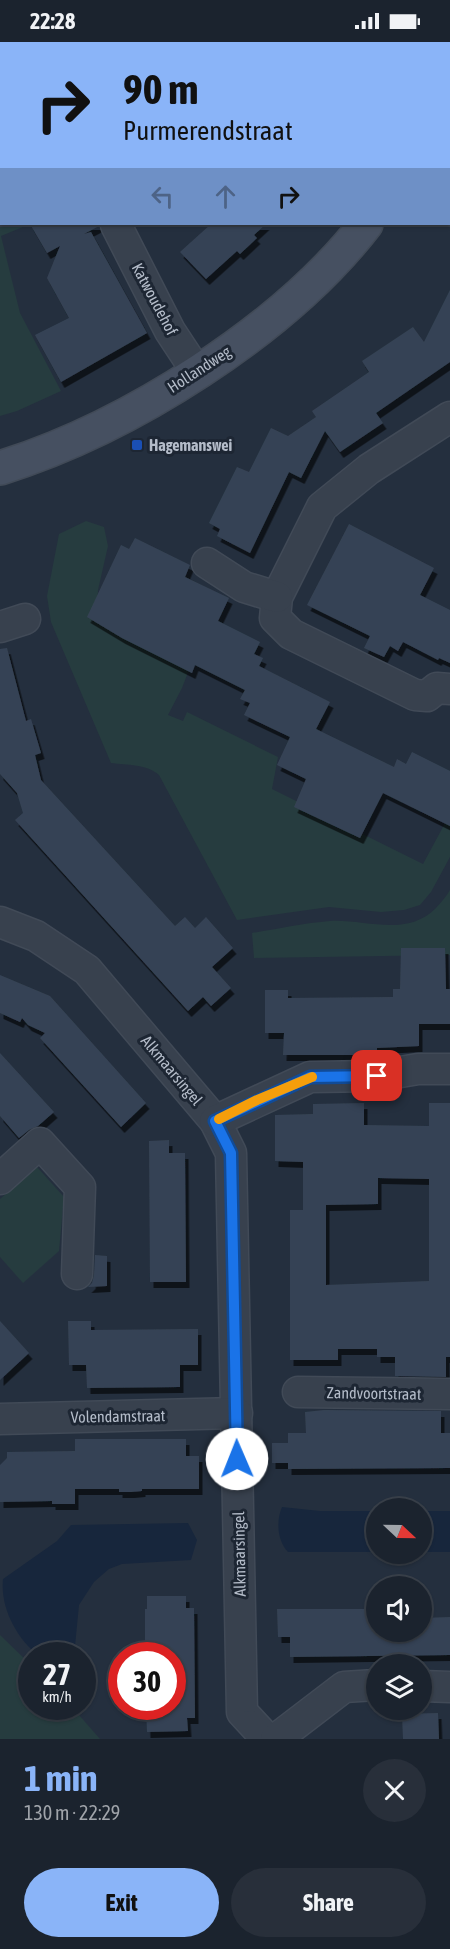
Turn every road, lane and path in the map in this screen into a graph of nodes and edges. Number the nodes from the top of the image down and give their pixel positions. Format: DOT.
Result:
graph roads {
  1 [pos="117,225"];
  2 [pos="365,225"];
  3 [pos="197,372"];
  4 [pos="450,417"];
  5 [pos="0,468"];
  6 [pos="207,563"];
  7 [pos="277,597"];
  8 [pos="450,689"];
  9 [pos="0,922"];
  10 [pos="450,1069"];
  11 [pos="215,1121"];
  12 [pos="0,1179"];
  13 [pos="77,1274"];
  14 [pos="298,1392"];
  15 [pos="450,1394"];
  16 [pos="237,1413"];
  17 [pos="0,1419"];
  18 [pos="366,1686"];
  19 [pos="432,1686"];
  20 [pos="450,1687"];
  21 [pos="267,1739"];
  22 [pos="276,1739"];
  1 -- 3 [label="street, Katwoudehof"];
  2 -- 3 [label="street, Hollandweg"];
  3 -- 5 [label="street, Hollandweg"];
  4 -- 7 [label="street"];
  6 -- 7 [label="street"];
  7 -- 8 [label="street"];
  9 -- 11 [label="street, Alkmaarsingel"];
  10 -- 11 [label="street"];
  11 -- 16 [label="street, Alkmaarsingel"];
  12 -- 13 [label="street"];
  14 -- 15 [label="street, Zandvoortstraat"];
  16 -- 17 [label="street, Volendamstraat"];
  16 -- 21 [label="street, Alkmaarsingel"];
  18 -- 22 [label="street"];
  19 -- 20 [label="street"];
}
